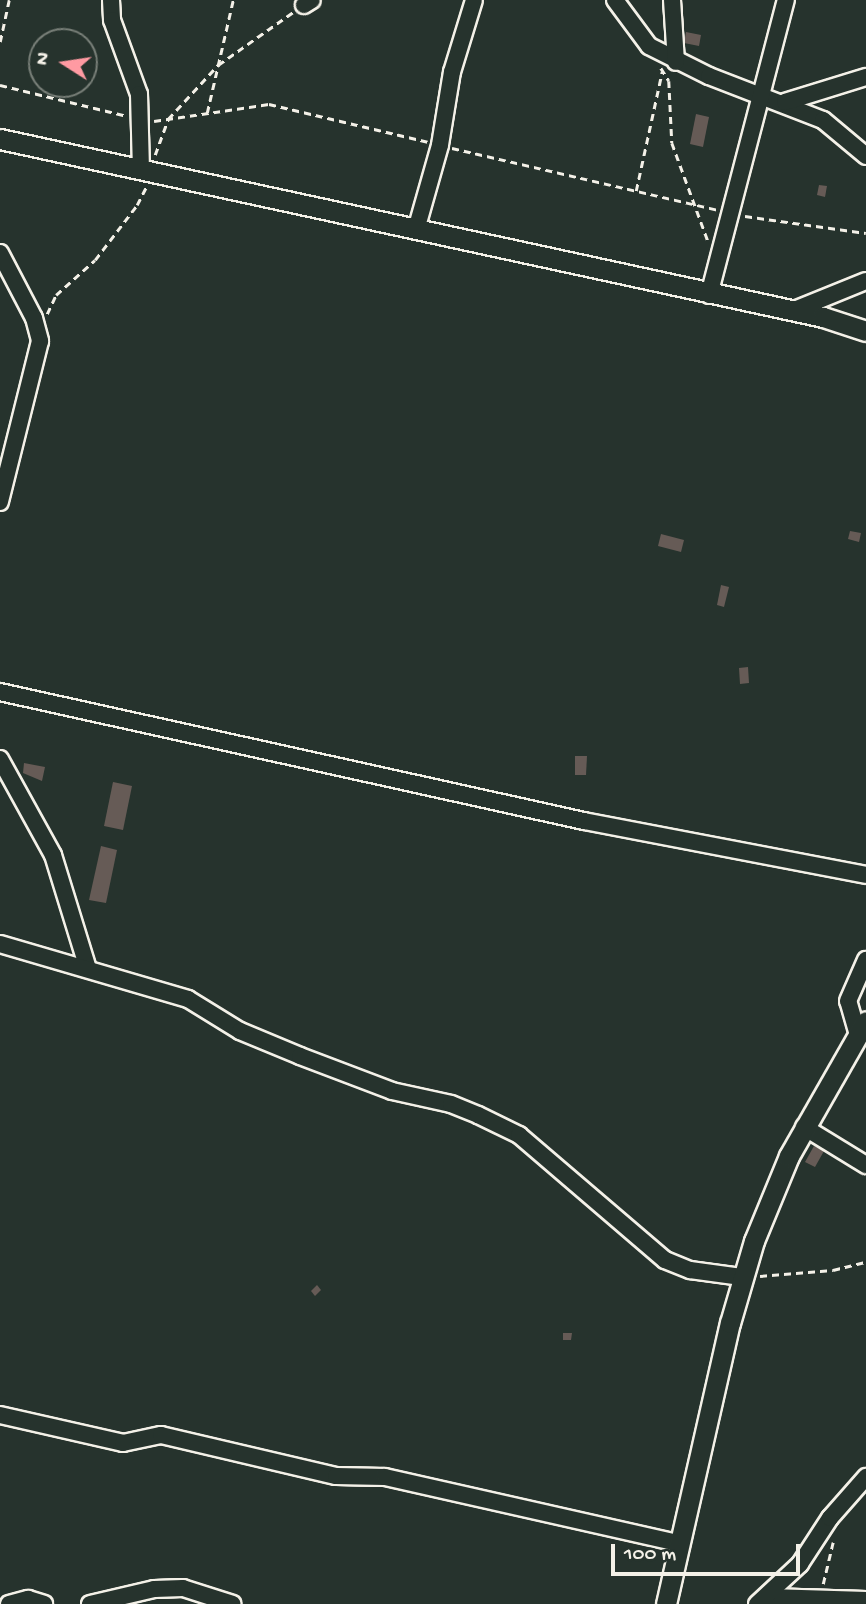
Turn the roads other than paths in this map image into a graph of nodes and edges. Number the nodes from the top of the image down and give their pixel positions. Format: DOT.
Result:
graph roads {
  1 [pos="111,0"];
  2 [pos="474,0"];
  3 [pos="615,0"];
  4 [pos="672,0"];
  5 [pos="786,0"];
  6 [pos="669,66"];
  7 [pos="866,76"];
  8 [pos="761,97"];
  9 [pos="785,102"];
  10 [pos="0,139"];
  11 [pos="866,156"];
  12 [pos="145,172"];
  13 [pos="416,230"];
  14 [pos="0,253"];
  15 [pos="866,281"];
  16 [pos="709,295"];
  17 [pos="792,311"];
  18 [pos="866,331"];
  19 [pos="0,502"];
  20 [pos="0,692"];
  21 [pos="0,759"];
  22 [pos="866,875"];
  23 [pos="0,944"];
  24 [pos="866,960"];
  25 [pos="88,969"];
  26 [pos="862,1028"];
  27 [pos="804,1127"];
  28 [pos="866,1166"];
  29 [pos="742,1277"];
  30 [pos="0,1415"];
  31 [pos="866,1477"];
  32 [pos="678,1543"];
  33 [pos="763,1600"];
  34 [pos="866,1600"];
  35 [pos="9,1604"];
  36 [pos="44,1604"];
  37 [pos="90,1604"];
  38 [pos="233,1604"];
  39 [pos="666,1604"];
  1 -- 12 [label="street"];
  2 -- 13 [label="street"];
  3 -- 6 [label="street"];
  4 -- 6 [label="street"];
  5 -- 8 [label="street"];
  6 -- 8 [label="street"];
  7 -- 9 [label="street"];
  8 -- 9 [label="street"];
  8 -- 16 [label="street"];
  9 -- 11 [label="street"];
  10 -- 12 [label="street"];
  12 -- 13 [label="street"];
  13 -- 16 [label="street"];
  14 -- 19 [label="street"];
  15 -- 17 [label="street"];
  16 -- 17 [label="street"];
  17 -- 18 [label="street"];
  20 -- 22 [label="street"];
  21 -- 25 [label="street"];
  23 -- 25 [label="street"];
  24 -- 26 [label="street"];
  25 -- 29 [label="street"];
  26 -- 27 [label="street"];
  27 -- 28 [label="street"];
  27 -- 29 [label="street"];
  29 -- 32 [label="street"];
  30 -- 32 [label="street"];
  31 -- 33 [label="street"];
  32 -- 39 [label="street"];
  33 -- 34 [label="street"];
  35 -- 36 [label="street"];
  37 -- 38 [label="street"];
}
